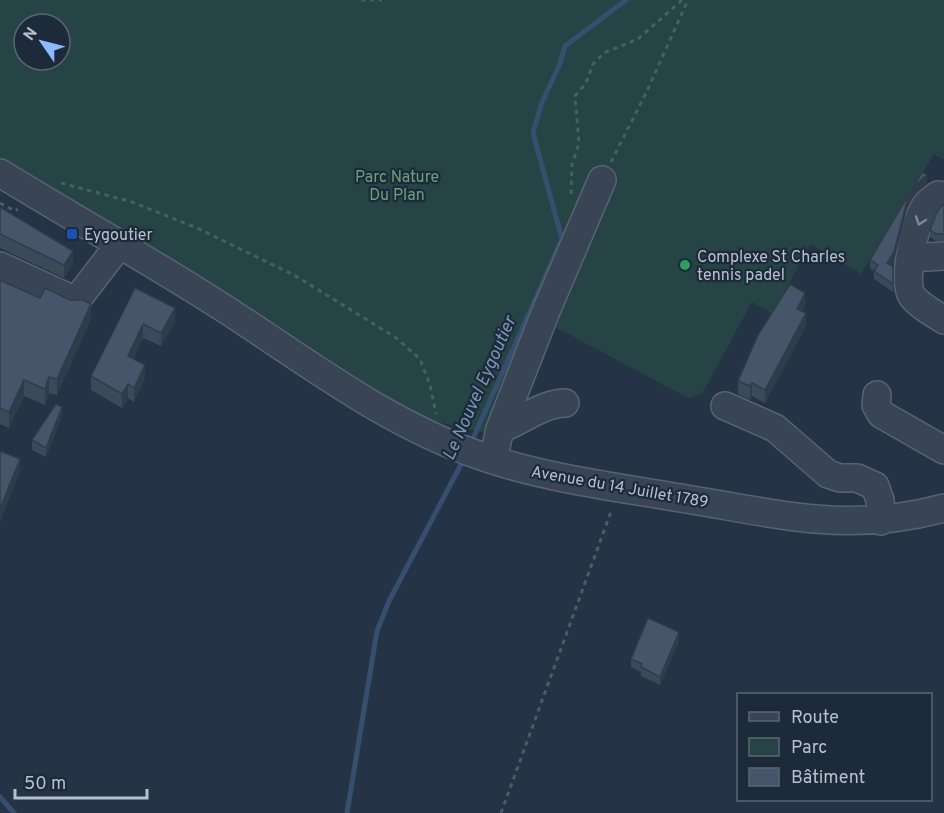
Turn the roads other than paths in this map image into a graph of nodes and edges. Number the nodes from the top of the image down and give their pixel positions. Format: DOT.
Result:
graph roads {
  1 [pos="0,173"];
  2 [pos="602,180"];
  3 [pos="944,196"];
  4 [pos="7,203"];
  5 [pos="115,251"];
  6 [pos="944,256"];
  7 [pos="912,258"];
  8 [pos="0,266"];
  9 [pos="944,320"];
  10 [pos="877,395"];
  11 [pos="565,403"];
  12 [pos="725,406"];
  13 [pos="500,429"];
  14 [pos="944,450"];
  15 [pos="487,458"];
  16 [pos="944,508"];
  17 [pos="881,521"];
  1 -- 5 [label="street, Avenue du 14 Juillet 1789"];
  2 -- 13 [label="street"];
  3 -- 7 [label="street, one-way"];
  4 -- 5 [label="street, Avenue du 14 Juillet 1789"];
  5 -- 8 [label="street"];
  5 -- 15 [label="street, Avenue du 14 Juillet 1789"];
  6 -- 7 [label="street"];
  7 -- 9 [label="street"];
  10 -- 14 [label="street"];
  11 -- 13 [label="street"];
  12 -- 17 [label="street"];
  13 -- 15 [label="street"];
  15 -- 17 [label="street, Avenue du 14 Juillet 1789"];
  16 -- 17 [label="street, Avenue du 14 Juillet 1789"];
}
